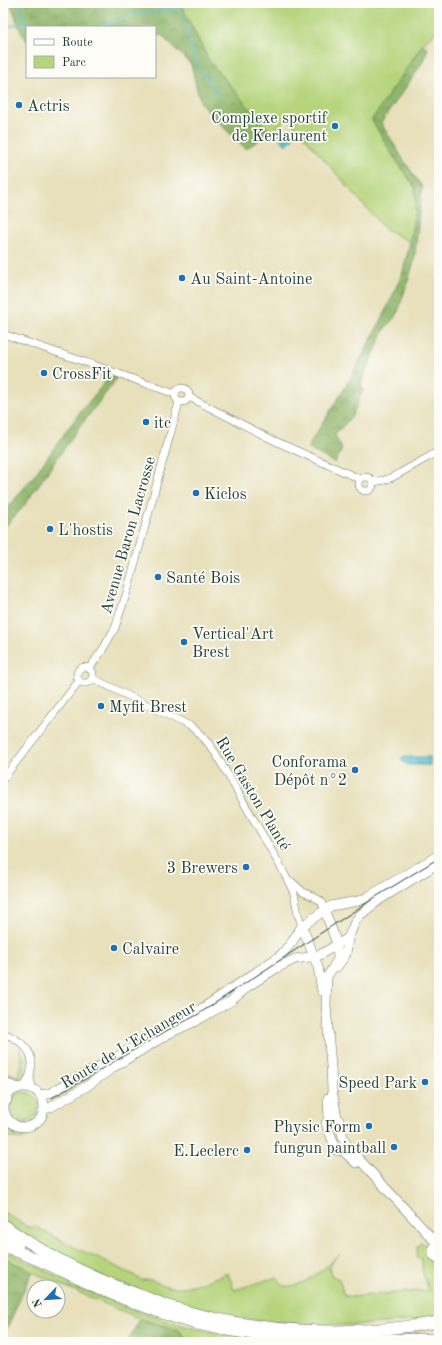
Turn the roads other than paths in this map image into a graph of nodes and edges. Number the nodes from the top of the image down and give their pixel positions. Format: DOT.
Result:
graph roads {
  1 [pos="3,334"];
  2 [pos="175,394"];
  3 [pos="189,397"];
  4 [pos="179,402"];
  5 [pos="439,451"];
  6 [pos="360,480"];
  7 [pos="373,482"];
  8 [pos="89,669"];
  9 [pos="92,678"];
  10 [pos="79,681"];
  11 [pos="3,779"];
  12 [pos="439,855"];
  13 [pos="439,863"];
  14 [pos="282,869"];
  15 [pos="324,911"];
  16 [pos="302,926"];
  17 [pos="348,938"];
  18 [pos="337,944"];
  19 [pos="315,957"];
  20 [pos="332,970"];
  21 [pos="3,1033"];
  22 [pos="3,1084"];
  23 [pos="24,1088"];
  24 [pos="41,1095"];
  25 [pos="4,1097"];
  26 [pos="44,1110"];
  27 [pos="4,1112"];
  28 [pos="335,1120"];
  29 [pos="6,1122"];
  30 [pos="333,1141"];
  31 [pos="344,1144"];
  32 [pos="3,1225"];
  33 [pos="3,1235"];
  34 [pos="3,1246"];
  35 [pos="437,1246"];
  36 [pos="439,1259"];
  37 [pos="46,1263"];
  38 [pos="439,1322"];
  39 [pos="439,1329"];
  40 [pos="326,1339"];
  41 [pos="439,1339"];
  1 -- 2 [label="street"];
  2 -- 3 [label="street"];
  2 -- 4 [label="street"];
  3 -- 4 [label="street"];
  3 -- 6 [label="street"];
  4 -- 8 [label="street, Avenue Baron Lacrosse"];
  5 -- 7 [label="street"];
  6 -- 7 [label="street"];
  6 -- 7 [label="street"];
  8 -- 9 [label="street"];
  8 -- 10 [label="street"];
  9 -- 10 [label="street"];
  9 -- 14 [label="street, Rue Gaston Planté"];
  10 -- 11 [label="street"];
  12 -- 15 [label="main road"];
  13 -- 17 [label="main road"];
  14 -- 15 [label="street, Rue Gaston Planté"];
  14 -- 16 [label="street, Rue Gaston Planté"];
  15 -- 16 [label="main road"];
  15 -- 18 [label="main road"];
  16 -- 19 [label="main road, Rue Gaston Planté"];
  16 -- 24 [label="main road, Route de L'Echangeur"];
  17 -- 18 [label="main road"];
  17 -- 20 [label="main road"];
  18 -- 19 [label="main road"];
  18 -- 20 [label="main road"];
  19 -- 26 [label="main road, Route de L'Echangeur"];
  19 -- 28 [label="main road, Rue Gaston Planté"];
  20 -- 28 [label="main road"];
  21 -- 23 [label="street"];
  22 -- 23 [label="highway"];
  23 -- 24 [label="main road"];
  23 -- 25 [label="main road"];
  24 -- 26 [label="main road"];
  25 -- 27 [label="main road"];
  26 -- 29 [label="main road"];
  27 -- 29 [label="main road"];
  28 -- 30 [label="main road"];
  28 -- 31 [label="main road"];
  30 -- 31 [label="main road"];
  30 -- 31 [label="main road"];
  31 -- 35 [label="main road"];
  32 -- 38 [label="highway"];
  33 -- 37 [label="highway"];
  34 -- 37 [label="highway"];
  35 -- 36 [label="main road"];
  37 -- 40 [label="highway"];
  39 -- 40 [label="highway"];
  40 -- 41 [label="highway"];
}
